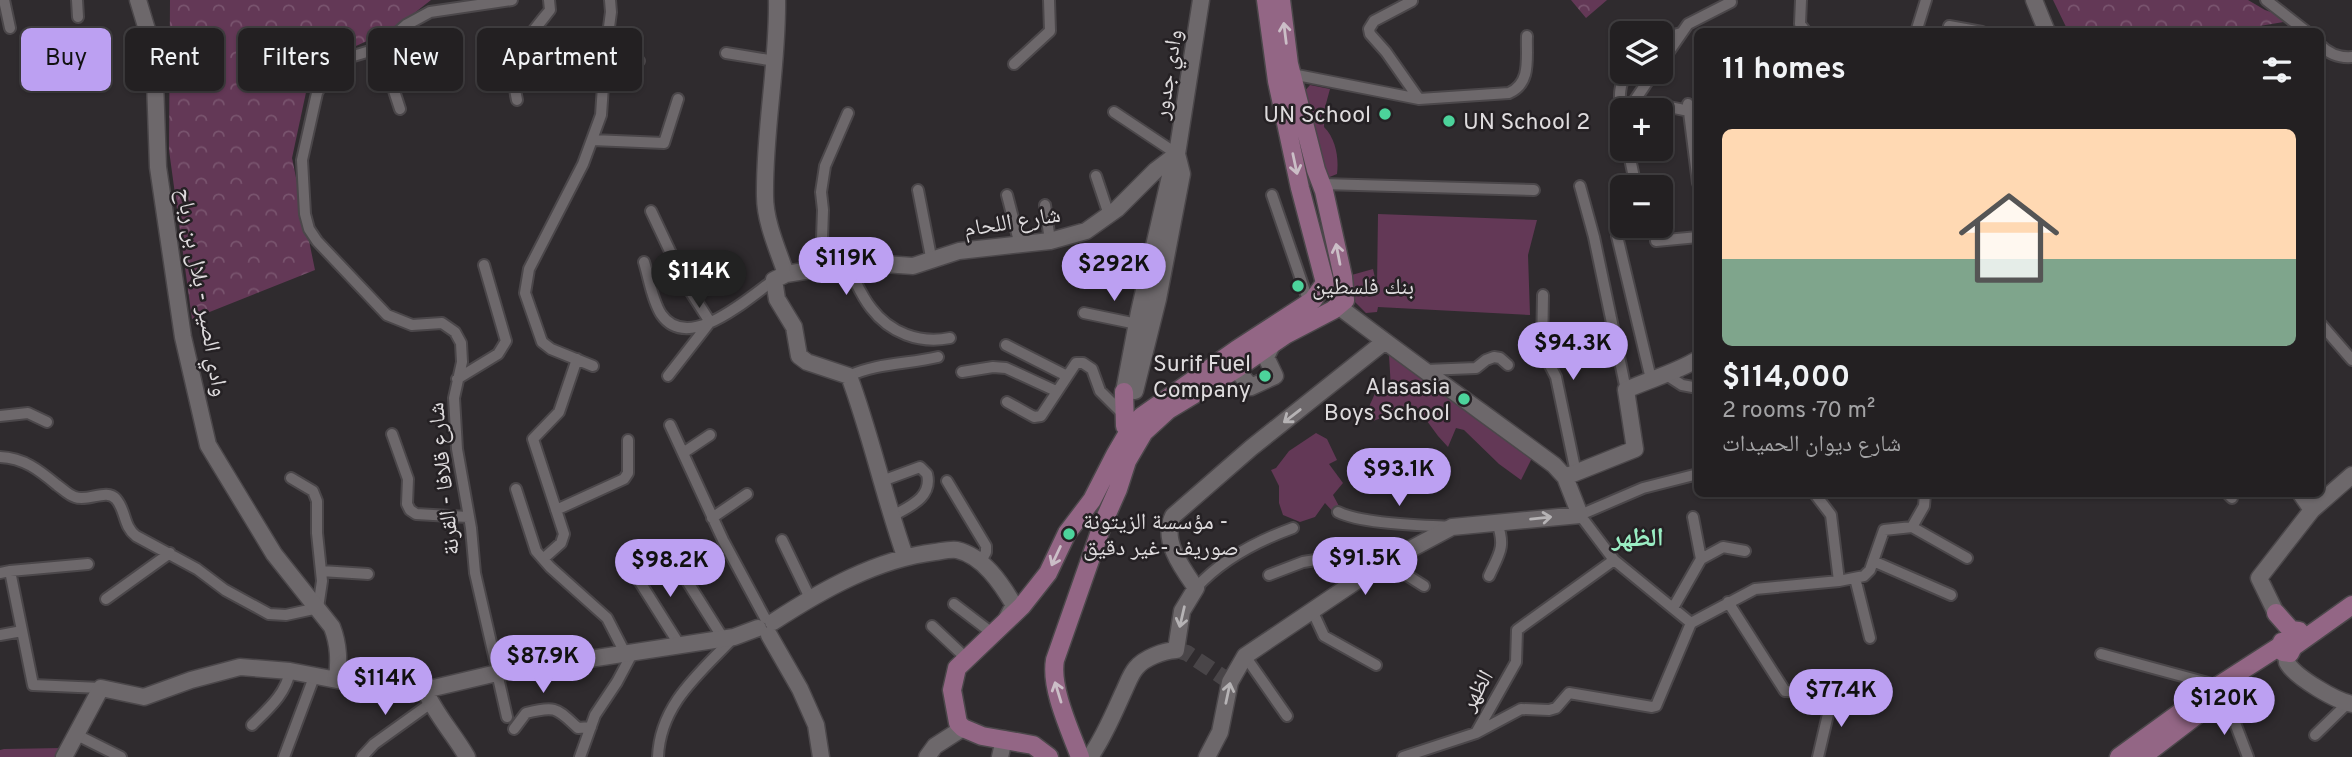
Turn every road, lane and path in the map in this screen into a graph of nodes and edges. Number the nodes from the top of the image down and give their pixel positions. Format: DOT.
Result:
graph roads {
  1 [pos="4,0"];
  2 [pos="77,0"];
  3 [pos="138,0"];
  4 [pos="512,0"];
  5 [pos="549,0"];
  6 [pos="610,0"];
  7 [pos="776,0"];
  8 [pos="1049,0"];
  9 [pos="1201,0"];
  10 [pos="1266,0"];
  11 [pos="1281,0"];
  12 [pos="1801,0"];
  13 [pos="1926,0"];
  14 [pos="2034,0"];
  15 [pos="2266,0"];
  16 [pos="1412,1"];
  17 [pos="1731,2"];
  18 [pos="78,17"];
  19 [pos="1949,26"];
  20 [pos="10,28"];
  21 [pos="403,28"];
  22 [pos="609,28"];
  23 [pos="1803,28"];
  24 [pos="1917,28"];
  25 [pos="1960,28"];
  26 [pos="2045,28"];
  27 [pos="2302,28"];
  28 [pos="1682,33"];
  29 [pos="1527,36"];
  30 [pos="1673,36"];
  31 [pos="1673,46"];
  32 [pos="2324,49"];
  33 [pos="368,52"];
  34 [pos="726,53"];
  35 [pos="2352,57"];
  36 [pos="775,61"];
  37 [pos="1014,64"];
  38 [pos="1292,74"];
  39 [pos="394,91"];
  40 [pos="603,91"];
  41 [pos="1419,99"];
  42 [pos="517,100"];
  43 [pos="678,100"];
  44 [pos="1673,105"];
  45 [pos="400,109"];
  46 [pos="1114,112"];
  47 [pos="848,113"];
  48 [pos="592,140"];
  49 [pos="1694,153"];
  50 [pos="1177,155"];
  51 [pos="1096,176"];
  52 [pos="1322,184"];
  53 [pos="1580,186"];
  54 [pos="918,190"];
  55 [pos="1534,190"];
  56 [pos="1007,195"];
  57 [pos="1272,195"];
  58 [pos="1045,205"];
  59 [pos="651,211"];
  60 [pos="1109,215"];
  61 [pos="1694,237"];
  62 [pos="1618,238"];
  63 [pos="1050,241"];
  64 [pos="1656,241"];
  65 [pos="1020,245"];
  66 [pos="644,262"];
  67 [pos="932,262"];
  68 [pos="484,265"];
  69 [pos="821,267"];
  70 [pos="849,269"];
  71 [pos="780,277"];
  72 [pos="1543,295"];
  73 [pos="1311,302"];
  74 [pos="1338,306"];
  75 [pos="1084,313"];
  76 [pos="710,322"];
  77 [pos="1137,324"];
  78 [pos="2324,328"];
  79 [pos="950,338"];
  80 [pos="1279,339"];
  81 [pos="1384,342"];
  82 [pos="1006,345"];
  83 [pos="1237,350"];
  84 [pos="938,357"];
  85 [pos="577,359"];
  86 [pos="2352,360"];
  87 [pos="1694,362"];
  88 [pos="1508,365"];
  89 [pos="593,366"];
  90 [pos="1236,369"];
  91 [pos="1426,370"];
  92 [pos="962,372"];
  93 [pos="668,376"];
  94 [pos="849,376"];
  95 [pos="1067,376"];
  96 [pos="1658,377"];
  97 [pos="457,379"];
  98 [pos="1694,387"];
  99 [pos="1626,390"];
  100 [pos="1056,391"];
  101 [pos="1007,402"];
  102 [pos="0,416"];
  103 [pos="1134,416"];
  104 [pos="47,422"];
  105 [pos="670,425"];
  106 [pos="393,433"];
  107 [pos="710,435"];
  108 [pos="628,440"];
  109 [pos="683,453"];
  110 [pos="0,457"];
  111 [pos="1116,464"];
  112 [pos="1570,475"];
  113 [pos="1694,475"];
  114 [pos="2352,475"];
  115 [pos="290,478"];
  116 [pos="882,481"];
  117 [pos="947,481"];
  118 [pos="516,489"];
  119 [pos="747,494"];
  120 [pos="1817,497"];
  121 [pos="1926,497"];
  122 [pos="2303,497"];
  123 [pos="556,510"];
  124 [pos="2312,510"];
  125 [pos="1338,512"];
  126 [pos="1580,515"];
  127 [pos="468,517"];
  128 [pos="891,517"];
  129 [pos="1693,517"];
  130 [pos="712,518"];
  131 [pos="1497,523"];
  132 [pos="1452,527"];
  133 [pos="1913,527"];
  134 [pos="1293,528"];
  135 [pos="782,540"];
  136 [pos="1745,551"];
  137 [pos="170,553"];
  138 [pos="670,554"];
  139 [pos="905,556"];
  140 [pos="1967,558"];
  141 [pos="542,559"];
  142 [pos="1701,559"];
  143 [pos="1614,560"];
  144 [pos="981,561"];
  145 [pos="1873,561"];
  146 [pos="88,564"];
  147 [pos="1381,565"];
  148 [pos="321,571"];
  149 [pos="633,571"];
  150 [pos="5,572"];
  151 [pos="368,574"];
  152 [pos="1269,575"];
  153 [pos="1489,576"];
  154 [pos="1855,578"];
  155 [pos="1839,581"];
  156 [pos="1424,586"];
  157 [pos="1196,588"];
  158 [pos="1951,594"];
  159 [pos="1008,596"];
  160 [pos="1030,596"];
  161 [pos="2352,596"];
  162 [pos="810,598"];
  163 [pos="106,599"];
  164 [pos="1728,602"];
  165 [pos="954,604"];
  166 [pos="2352,605"];
  167 [pos="318,608"];
  168 [pos="1673,608"];
  169 [pos="1312,610"];
  170 [pos="2276,613"];
  171 [pos="1006,620"];
  172 [pos="1691,623"];
  173 [pos="766,626"];
  174 [pos="932,626"];
  175 [pos="22,631"];
  176 [pos="992,633"];
  177 [pos="0,635"];
  178 [pos="729,637"];
  179 [pos="1870,638"];
  180 [pos="679,644"];
  181 [pos="2287,644"];
  182 [pos="629,653"];
  183 [pos="2101,654"];
  184 [pos="1245,656"];
  185 [pos="966,658"];
  186 [pos="1376,664"];
  187 [pos="290,671"];
  188 [pos="498,673"];
  189 [pos="314,677"];
  190 [pos="337,680"];
  191 [pos="1876,681"];
  192 [pos="2219,686"];
  193 [pos="101,688"];
  194 [pos="1833,694"];
  195 [pos="428,696"];
  196 [pos="2350,703"];
  197 [pos="2209,705"];
  198 [pos="1287,716"];
  199 [pos="507,717"];
  200 [pos="252,725"];
  201 [pos="591,727"];
  202 [pos="963,728"];
  203 [pos="514,729"];
  204 [pos="1476,733"];
  205 [pos="75,734"];
  206 [pos="2315,735"];
  207 [pos="1004,739"];
  208 [pos="64,757"];
  209 [pos="121,757"];
  210 [pos="284,757"];
  211 [pos="362,757"];
  212 [pos="467,757"];
  213 [pos="580,757"];
  214 [pos="658,757"];
  215 [pos="821,757"];
  216 [pos="927,757"];
  217 [pos="1000,757"];
  218 [pos="1049,757"];
  219 [pos="1080,757"];
  220 [pos="1090,757"];
  221 [pos="1207,757"];
  222 [pos="1403,757"];
  223 [pos="1818,757"];
  224 [pos="2119,757"];
  225 [pos="2142,757"];
  226 [pos="2248,757"];
  1 -- 20 [label="street"];
  2 -- 18 [label="street"];
  3 -- 167 [label="main road, وادي الصير - بلال بن رباح"];
  4 -- 21 [label="street, شارع قلافا - القرنة"];
  5 -- 42 [label="street"];
  6 -- 22 [label="street"];
  7 -- 36 [label="main road"];
  8 -- 37 [label="street"];
  9 -- 50 [label="main road, وادي جدور"];
  10 -- 73 [label="main road, one-way"];
  38 -- 11 [label="main road, one-way"];
  12 -- 23 [label="street"];
  13 -- 24 [label="street"];
  14 -- 26 [label="main road"];
  15 -- 27 [label="street"];
  16 -- 41 [label="street"];
  17 -- 28 [label="street"];
  19 -- 25 [label="street"];
  28 -- 30 [label="street"];
  28 -- 31 [label="street"];
  29 -- 41 [label="street"];
  32 -- 35 [label="street"];
  33 -- 97 [label="street, شارع قلافا - القرنة"];
  34 -- 36 [label="street"];
  36 -- 71 [label="main road"];
  38 -- 41 [label="street"];
  38 -- 52 [label="main road"];
  39 -- 45 [label="street"];
  40 -- 48 [label="street"];
  43 -- 48 [label="street"];
  44 -- 49 [label="street"];
  46 -- 50 [label="street"];
  47 -- 69 [label="street"];
  48 -- 85 [label="street"];
  50 -- 60 [label="main road, شارع اللحام"];
  50 -- 77 [label="main road"];
  50 -- 103 [label="main road"];
  51 -- 60 [label="street"];
  52 -- 55 [label="street"];
  74 -- 52 [label="main road, one-way"];
  53 -- 99 [label="street"];
  54 -- 67 [label="street"];
  56 -- 65 [label="street"];
  57 -- 73 [label="street"];
  58 -- 63 [label="street"];
  59 -- 76 [label="street"];
  60 -- 63 [label="main road, شارع اللحام"];
  61 -- 64 [label="street"];
  62 -- 96 [label="street"];
  63 -- 65 [label="main road, شارع اللحام"];
  65 -- 67 [label="main road, شارع اللحام"];
  66 -- 76 [label="street"];
  67 -- 70 [label="main road, شارع اللحام"];
  68 -- 97 [label="street"];
  69 -- 70 [label="main road, شارع اللحام"];
  69 -- 71 [label="main road, شارع اللحام"];
  70 -- 79 [label="street"];
  71 -- 76 [label="street"];
  71 -- 94 [label="main road"];
  72 -- 112 [label="street"];
  73 -- 74 [label="main road"];
  73 -- 83 [label="main road"];
  74 -- 80 [label="main road"];
  74 -- 81 [label="main road"];
  75 -- 77 [label="street"];
  76 -- 93 [label="street"];
  77 -- 103 [label="main road"];
  78 -- 86 [label="street"];
  80 -- 90 [label="main road"];
  80 -- 90 [label="main road"];
  81 -- 91 [label="main road"];
  81 -- 157 [label="main road, one-way"];
  82 -- 95 [label="street"];
  83 -- 90 [label="main road"];
  83 -- 103 [label="main road"];
  84 -- 94 [label="street"];
  85 -- 89 [label="street"];
  85 -- 123 [label="street"];
  87 -- 96 [label="main road"];
  88 -- 91 [label="street"];
  90 -- 103 [label="main road"];
  91 -- 112 [label="main road"];
  92 -- 100 [label="street"];
  94 -- 116 [label="main road"];
  95 -- 100 [label="street"];
  95 -- 103 [label="street"];
  96 -- 98 [label="street"];
  96 -- 99 [label="main road"];
  97 -- 127 [label="street, شارع قلافا - القرنة"];
  99 -- 112 [label="main road"];
  100 -- 101 [label="street"];
  102 -- 104 [label="street"];
  103 -- 111 [label="main road"];
  105 -- 109 [label="street"];
  106 -- 127 [label="street"];
  107 -- 109 [label="street"];
  108 -- 123 [label="street"];
  109 -- 130 [label="street"];
  110 -- 137 [label="street"];
  111 -- 160 [label="main road, one-way"];
  219 -- 111 [label="main road, one-way"];
  112 -- 126 [label="main road"];
  113 -- 126 [label="street"];
  114 -- 124 [label="main road"];
  115 -- 148 [label="street"];
  116 -- 128 [label="main road"];
  116 -- 128 [label="street"];
  117 -- 144 [label="street"];
  118 -- 141 [label="street"];
  119 -- 130 [label="street"];
  120 -- 155 [label="street"];
  121 -- 133 [label="street"];
  122 -- 124 [label="main road"];
  123 -- 141 [label="street"];
  124 -- 170 [label="main road"];
  125 -- 132 [label="street"];
  131 -- 126 [label="main road, one-way"];
  126 -- 143 [label="street"];
  127 -- 188 [label="street, شارع قلافا - القرنة"];
  128 -- 139 [label="main road"];
  129 -- 142 [label="street"];
  130 -- 173 [label="street"];
  131 -- 132 [label="main road"];
  131 -- 153 [label="street"];
  132 -- 147 [label="main road"];
  133 -- 140 [label="street"];
  133 -- 145 [label="street"];
  134 -- 157 [label="street"];
  135 -- 162 [label="street"];
  136 -- 142 [label="street"];
  137 -- 163 [label="street"];
  137 -- 167 [label="street"];
  138 -- 178 [label="street"];
  139 -- 144 [label="main road"];
  139 -- 162 [label="main road"];
  141 -- 182 [label="street"];
  142 -- 168 [label="street"];
  143 -- 168 [label="street"];
  143 -- 204 [label="street, الظهر"];
  144 -- 159 [label="main road"];
  145 -- 154 [label="street"];
  145 -- 158 [label="street"];
  146 -- 150 [label="street"];
  147 -- 152 [label="street"];
  147 -- 156 [label="street"];
  147 -- 169 [label="main road"];
  148 -- 151 [label="street"];
  148 -- 167 [label="street"];
  149 -- 180 [label="street"];
  150 -- 175 [label="street"];
  154 -- 155 [label="street"];
  154 -- 179 [label="street"];
  155 -- 164 [label="street"];
  157 -- 220 [label="main road, one-way"];
  159 -- 160 [label="main road"];
  159 -- 171 [label="main road"];
  160 -- 171 [label="main road"];
  161 -- 181 [label="main road"];
  162 -- 173 [label="main road"];
  164 -- 172 [label="street"];
  164 -- 194 [label="street"];
  165 -- 176 [label="street"];
  166 -- 181 [label="main road"];
  167 -- 190 [label="main road, وادي الصير - بلال بن رباح"];
  168 -- 172 [label="street"];
  169 -- 184 [label="main road"];
  169 -- 186 [label="street"];
  170 -- 181 [label="main road"];
  171 -- 176 [label="main road"];
  172 -- 204 [label="street, الظهر"];
  173 -- 178 [label="main road"];
  173 -- 215 [label="main road"];
  174 -- 185 [label="street"];
  175 -- 177 [label="street"];
  175 -- 193 [label="street"];
  176 -- 185 [label="main road"];
  178 -- 180 [label="main road"];
  178 -- 214 [label="street"];
  180 -- 182 [label="main road"];
  181 -- 192 [label="main road"];
  181 -- 196 [label="main road"];
  181 -- 197 [label="main road"];
  182 -- 188 [label="main road"];
  182 -- 201 [label="street"];
  183 -- 192 [label="street"];
  184 -- 198 [label="street"];
  221 -- 184 [label="main road, one-way"];
  185 -- 202 [label="main road"];
  187 -- 189 [label="main road"];
  187 -- 193 [label="main road"];
  187 -- 200 [label="street"];
  188 -- 195 [label="main road"];
  188 -- 199 [label="street, شارع قلافا - القرنة"];
  189 -- 190 [label="main road"];
  189 -- 210 [label="street"];
  190 -- 195 [label="main road"];
  191 -- 194 [label="street"];
  192 -- 224 [label="main road"];
  193 -- 205 [label="main road"];
  194 -- 223 [label="street"];
  195 -- 211 [label="street"];
  195 -- 212 [label="main road"];
  196 -- 206 [label="street"];
  197 -- 225 [label="main road"];
  197 -- 226 [label="street"];
  201 -- 203 [label="street"];
  201 -- 213 [label="street"];
  202 -- 207 [label="main road"];
  202 -- 216 [label="main road"];
  204 -- 222 [label="street"];
  205 -- 208 [label="main road"];
  205 -- 209 [label="street"];
  207 -- 217 [label="main road"];
  207 -- 218 [label="main road"];
}
